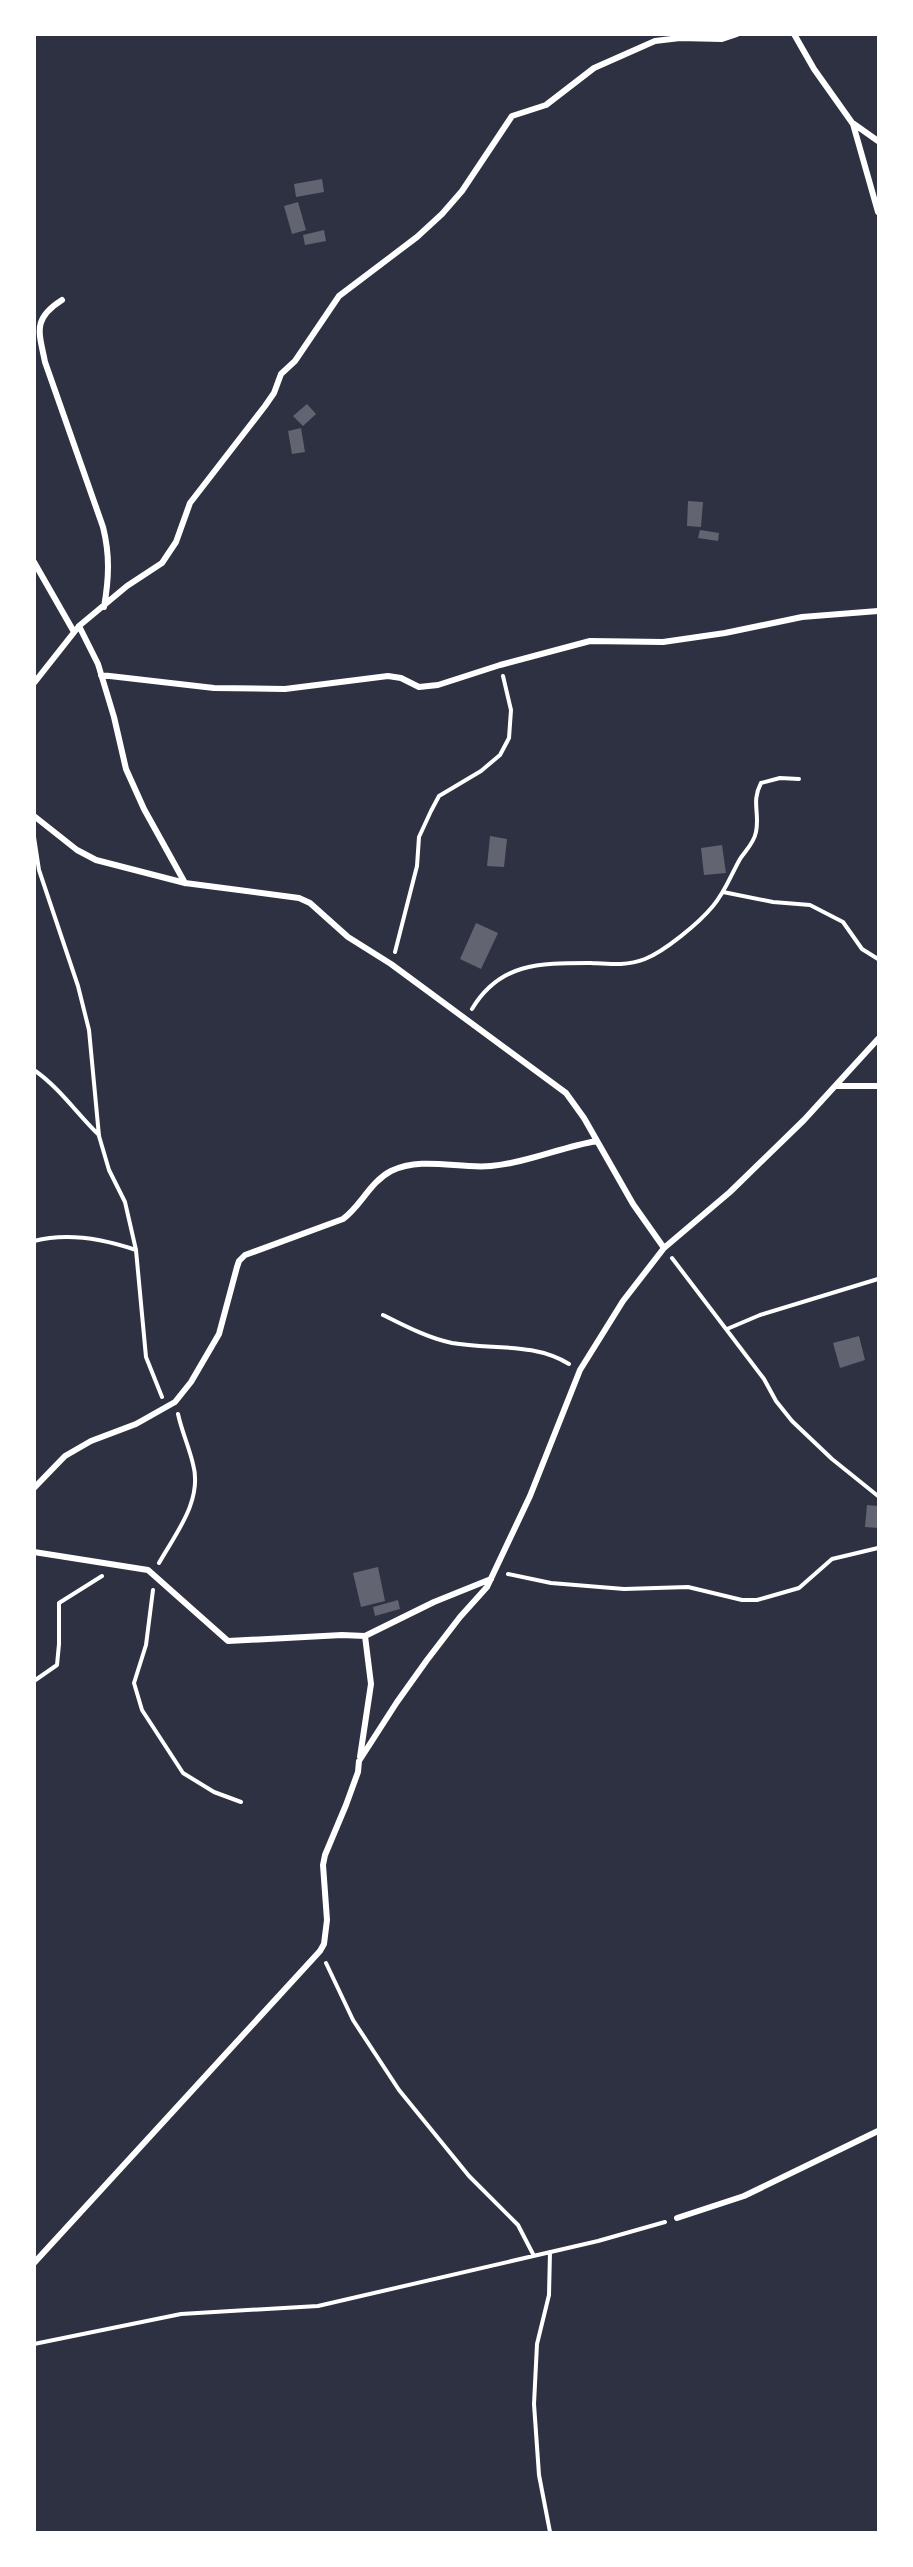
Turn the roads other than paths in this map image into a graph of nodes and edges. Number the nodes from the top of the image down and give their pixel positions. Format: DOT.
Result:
graph roads {
  1 [pos="737,34"];
  2 [pos="794,34"];
  3 [pos="853,124"];
  4 [pos="879,141"];
  5 [pos="879,212"];
  6 [pos="62,300"];
  7 [pos="34,562"];
  8 [pos="104,607"];
  9 [pos="879,611"];
  10 [pos="79,626"];
  11 [pos="74,632"];
  12 [pos="101,675"];
  13 [pos="34,683"];
  14 [pos="34,816"];
  15 [pos="185,883"];
  16 [pos="879,1039"];
  17 [pos="837,1086"];
  18 [pos="879,1086"];
  19 [pos="597,1141"];
  20 [pos="664,1248"];
  21 [pos="34,1488"];
  22 [pos="34,1552"];
  23 [pos="491,1579"];
  24 [pos="365,1636"];
  25 [pos="359,1761"];
  26 [pos="879,2131"];
  27 [pos="677,2218"];
  28 [pos="34,2264"];
  1 -- 8 [label="street"];
  2 -- 3 [label="street"];
  3 -- 4 [label="street"];
  3 -- 5 [label="street"];
  6 -- 8 [label="street"];
  7 -- 11 [label="street"];
  8 -- 10 [label="street"];
  9 -- 12 [label="street"];
  10 -- 11 [label="street"];
  10 -- 12 [label="street"];
  11 -- 13 [label="street"];
  12 -- 15 [label="street"];
  14 -- 15 [label="street"];
  15 -- 19 [label="street"];
  16 -- 17 [label="street"];
  17 -- 18 [label="street"];
  17 -- 20 [label="street"];
  19 -- 20 [label="street"];
  19 -- 21 [label="street"];
  20 -- 23 [label="street"];
  22 -- 24 [label="street"];
  23 -- 24 [label="street"];
  23 -- 25 [label="street"];
  24 -- 25 [label="street"];
  25 -- 28 [label="street"];
  26 -- 27 [label="street"];
}
